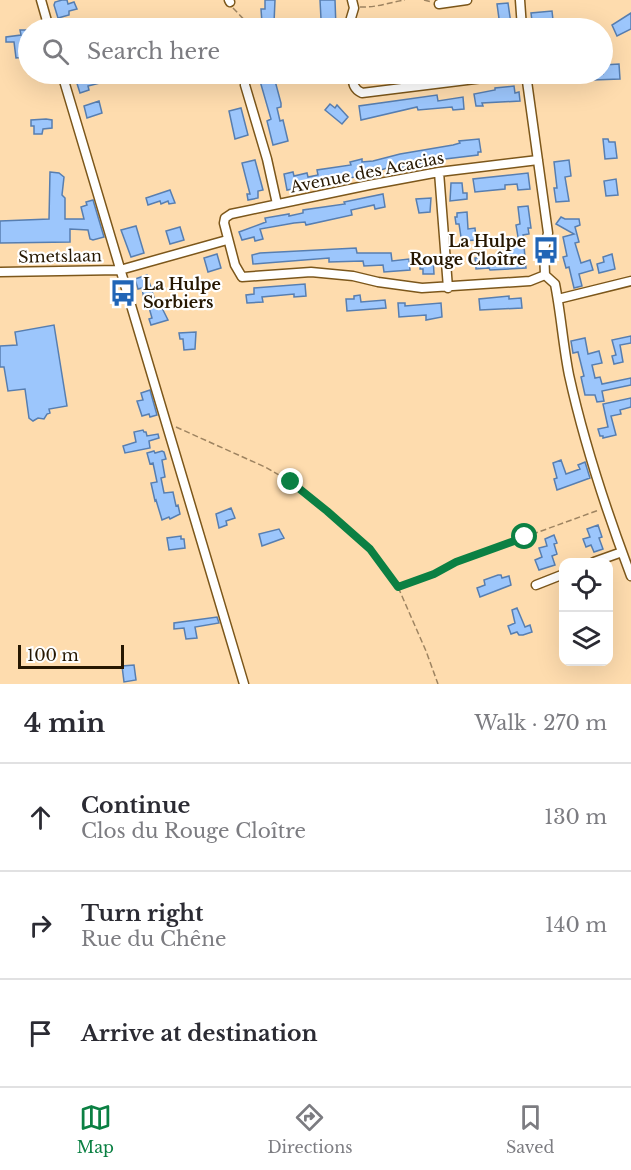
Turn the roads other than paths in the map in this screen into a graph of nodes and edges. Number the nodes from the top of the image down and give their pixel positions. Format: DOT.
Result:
graph roads {
  1 [pos="41,0"];
  2 [pos="467,0"];
  3 [pos="520,0"];
  4 [pos="439,4"];
  5 [pos="46,18"];
  6 [pos="521,18"];
  7 [pos="65,84"];
  8 [pos="353,84"];
  9 [pos="434,84"];
  10 [pos="527,84"];
  11 [pos="244,85"];
  12 [pos="538,160"];
  13 [pos="439,172"];
  14 [pos="276,204"];
  15 [pos="227,240"];
  16 [pos="120,270"];
  17 [pos="0,272"];
  18 [pos="545,275"];
  19 [pos="631,281"];
  20 [pos="448,288"];
  21 [pos="558,298"];
  22 [pos="622,552"];
  23 [pos="605,558"];
  24 [pos="559,576"];
  25 [pos="631,576"];
  26 [pos="536,585"];
  27 [pos="244,684"];
  1 -- 5 [label="street"];
  2 -- 4 [label="street"];
  3 -- 6 [label="street"];
  7 -- 16 [label="street"];
  8 -- 9 [label="street"];
  10 -- 12 [label="street"];
  11 -- 14 [label="street"];
  12 -- 13 [label="street, Avenue des Acacias"];
  12 -- 18 [label="street"];
  13 -- 14 [label="street, Avenue des Acacias"];
  13 -- 20 [label="street"];
  14 -- 15 [label="street, Avenue des Acacias"];
  15 -- 16 [label="street, Smetslaan"];
  15 -- 20 [label="street"];
  16 -- 17 [label="street, Smetslaan"];
  16 -- 27 [label="street"];
  18 -- 20 [label="street"];
  18 -- 21 [label="street"];
  19 -- 21 [label="street"];
  21 -- 22 [label="street"];
  22 -- 23 [label="street"];
  22 -- 25 [label="street"];
  24 -- 26 [label="street"];
}
